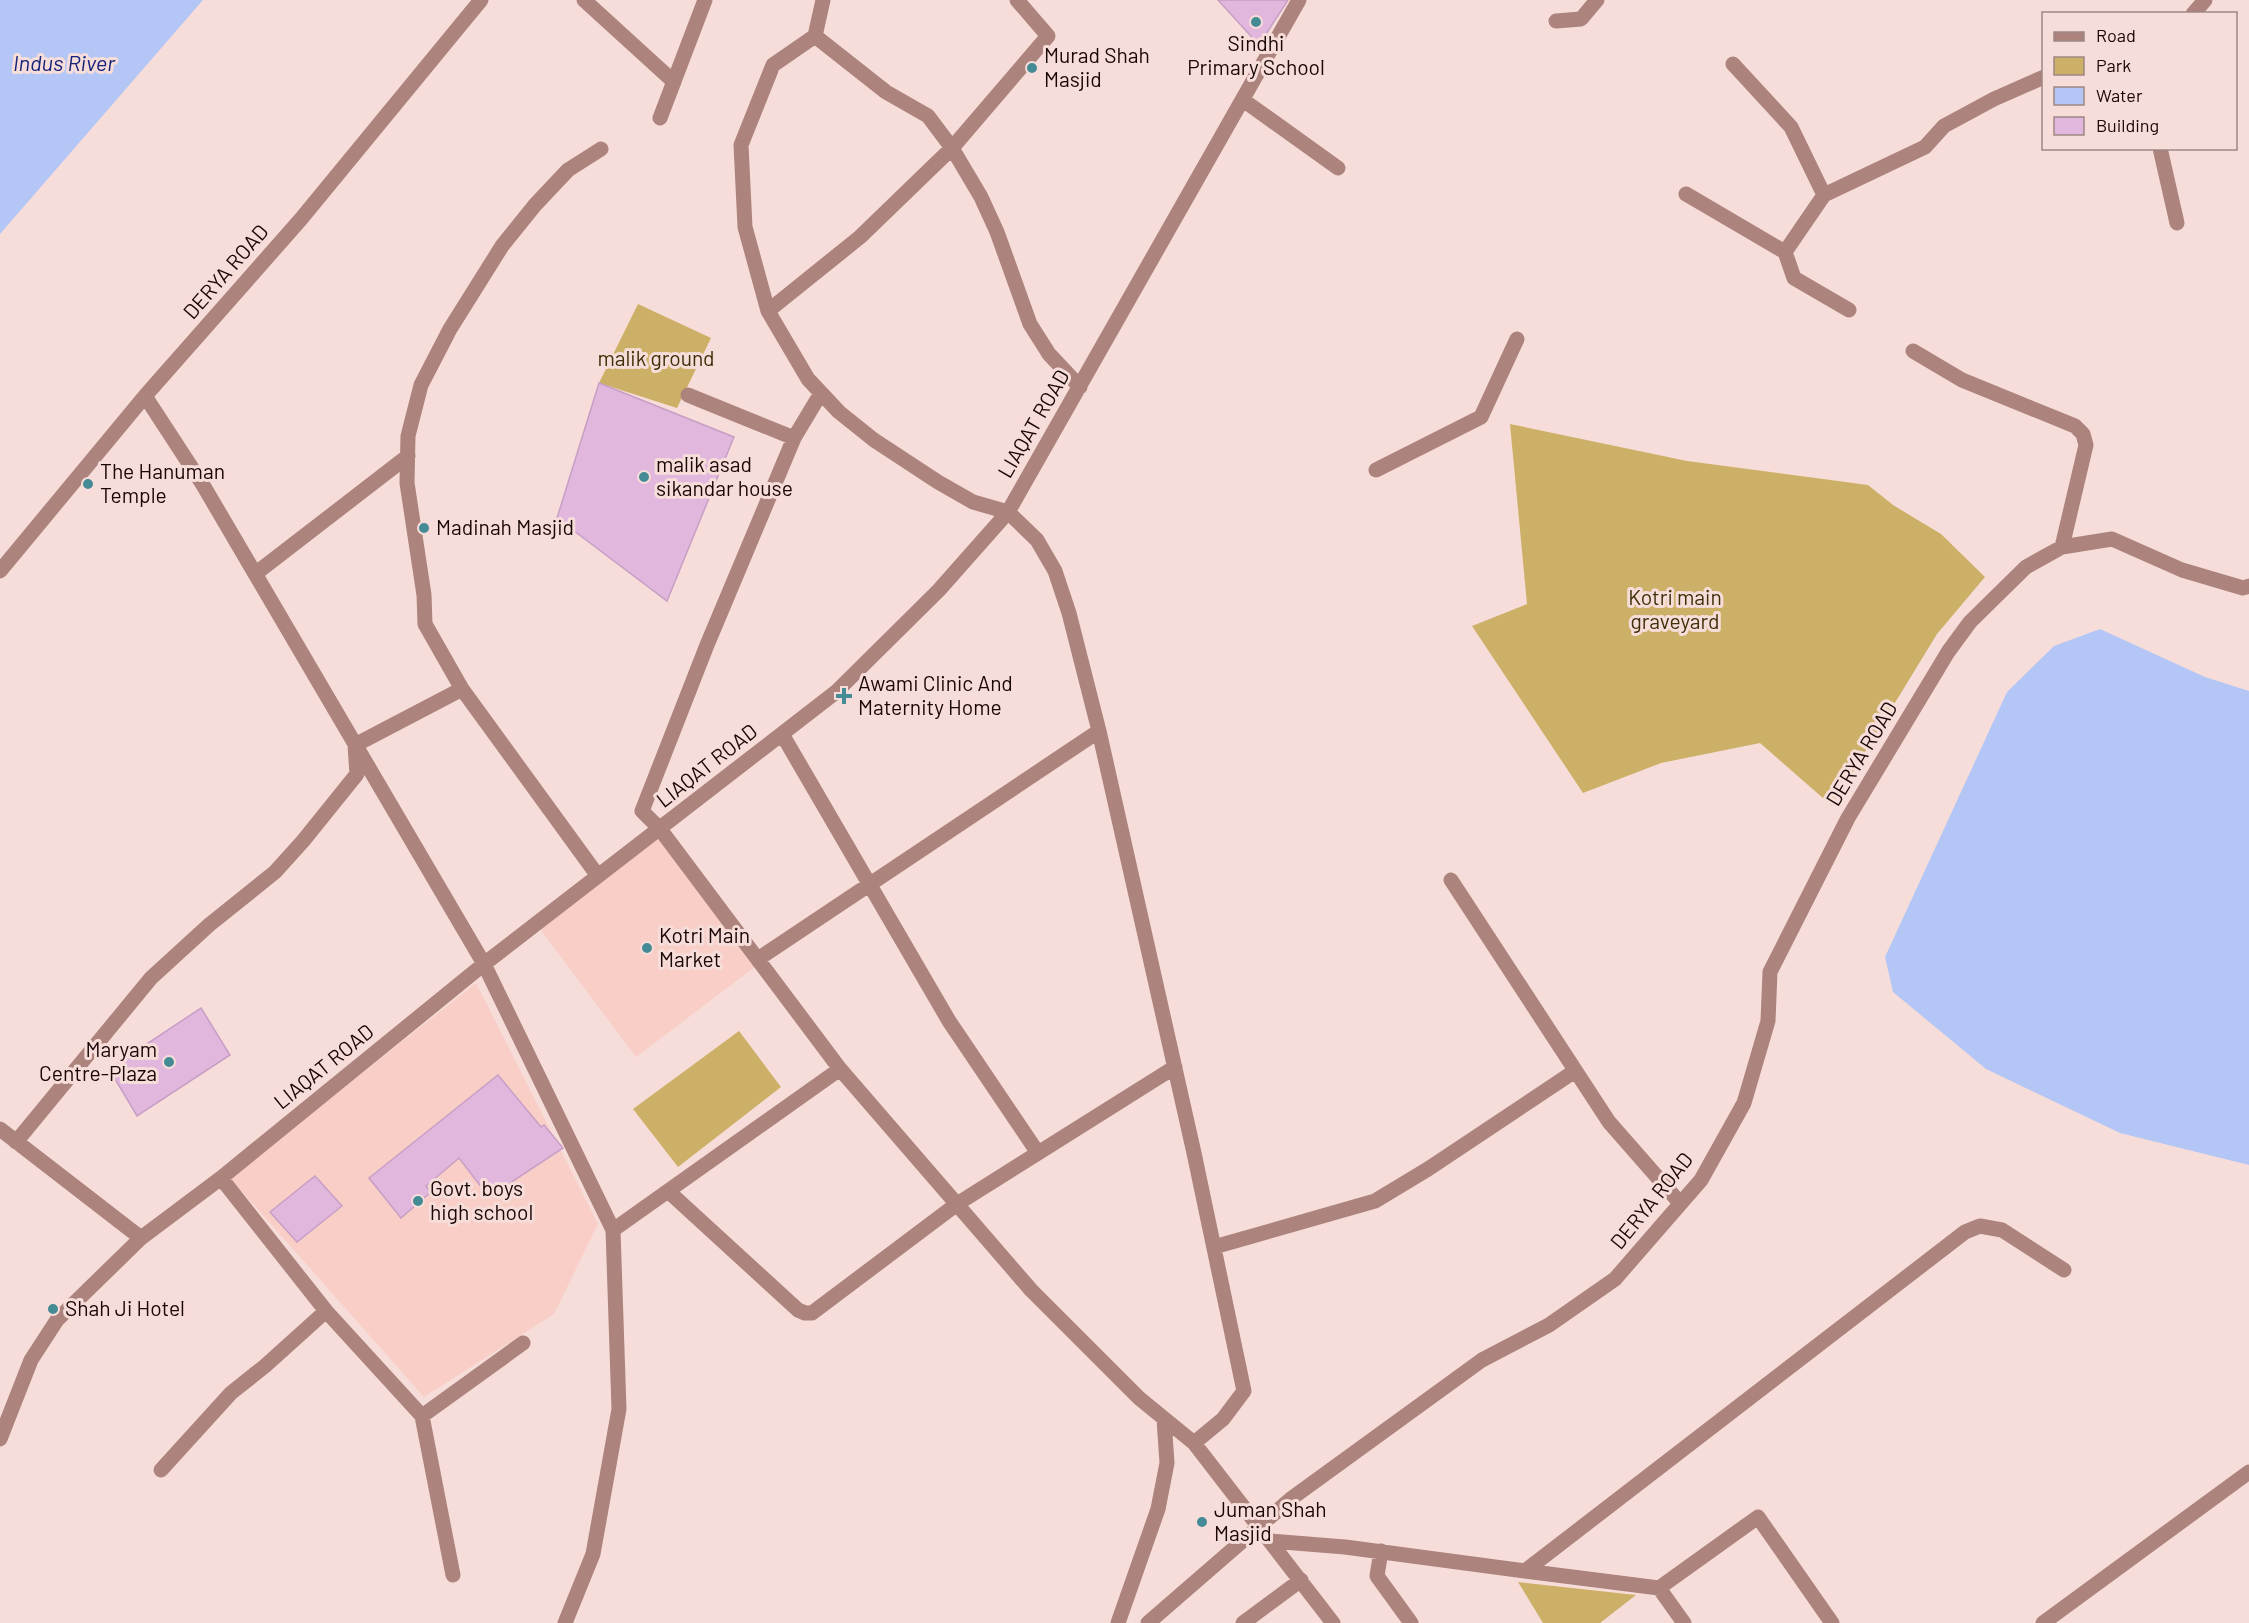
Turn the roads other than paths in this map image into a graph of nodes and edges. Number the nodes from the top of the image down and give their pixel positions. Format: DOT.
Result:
graph roads {
  1 [pos="481,0"];
  2 [pos="584,0"];
  3 [pos="705,0"];
  4 [pos="823,0"];
  5 [pos="1017,0"];
  6 [pos="1299,0"];
  7 [pos="1597,0"];
  8 [pos="2205,0"];
  9 [pos="2195,12"];
  10 [pos="1556,21"];
  11 [pos="815,36"];
  12 [pos="1733,64"];
  13 [pos="2042,77"];
  14 [pos="674,82"];
  15 [pos="1243,100"];
  16 [pos="660,118"];
  17 [pos="952,148"];
  18 [pos="601,149"];
  19 [pos="2155,152"];
  20 [pos="1338,168"];
  21 [pos="1686,194"];
  22 [pos="1824,195"];
  23 [pos="2177,223"];
  24 [pos="1785,252"];
  25 [pos="1849,310"];
  26 [pos="768,311"];
  27 [pos="1517,339"];
  28 [pos="1913,351"];
  29 [pos="1080,387"];
  30 [pos="821,393"];
  31 [pos="688,395"];
  32 [pos="145,396"];
  33 [pos="794,438"];
  34 [pos="408,456"];
  35 [pos="1376,470"];
  36 [pos="1008,512"];
  37 [pos="2062,547"];
  38 [pos="0,571"];
  39 [pos="255,574"];
  40 [pos="2249,586"];
  41 [pos="462,689"];
  42 [pos="1099,731"];
  43 [pos="782,735"];
  44 [pos="355,745"];
  45 [pos="660,829"];
  46 [pos="598,876"];
  47 [pos="1451,880"];
  48 [pos="870,885"];
  49 [pos="758,959"];
  50 [pos="484,964"];
  51 [pos="1175,1067"];
  52 [pos="840,1069"];
  53 [pos="1575,1071"];
  54 [pos="0,1130"];
  55 [pos="16,1142"];
  56 [pos="1038,1153"];
  57 [pos="221,1178"];
  58 [pos="668,1191"];
  59 [pos="1680,1203"];
  60 [pos="957,1204"];
  61 [pos="613,1230"];
  62 [pos="141,1238"];
  63 [pos="1214,1247"];
  64 [pos="2064,1270"];
  65 [pos="326,1311"];
  66 [pos="523,1343"];
  67 [pos="422,1416"];
  68 [pos="1164,1419"];
  69 [pos="0,1438"];
  70 [pos="1194,1443"];
  71 [pos="161,1470"];
  72 [pos="2249,1472"];
  73 [pos="1258,1527"];
  74 [pos="1270,1541"];
  75 [pos="1380,1551"];
  76 [pos="1525,1571"];
  77 [pos="453,1575"];
  78 [pos="1301,1580"];
  79 [pos="1659,1588"];
  80 [pos="565,1623"];
  81 [pos="1118,1623"];
  82 [pos="1148,1623"];
  83 [pos="1243,1623"];
  84 [pos="1333,1623"];
  85 [pos="1411,1623"];
  86 [pos="1684,1623"];
  87 [pos="1832,1623"];
  88 [pos="2043,1623"];
  1 -- 32 [label="street, DERYA ROAD"];
  2 -- 14 [label="street"];
  3 -- 14 [label="street"];
  4 -- 11 [label="street"];
  5 -- 17 [label="street"];
  6 -- 15 [label="street, LIAQAT ROAD"];
  7 -- 10 [label="street"];
  8 -- 9 [label="street"];
  11 -- 17 [label="street"];
  11 -- 26 [label="street"];
  12 -- 22 [label="street"];
  13 -- 22 [label="street"];
  14 -- 16 [label="street"];
  15 -- 20 [label="street"];
  15 -- 29 [label="street, LIAQAT ROAD"];
  17 -- 26 [label="street"];
  17 -- 29 [label="street"];
  18 -- 34 [label="street"];
  19 -- 23 [label="street"];
  21 -- 24 [label="street"];
  22 -- 24 [label="street"];
  24 -- 25 [label="street"];
  26 -- 30 [label="street"];
  27 -- 35 [label="street"];
  28 -- 37 [label="street"];
  29 -- 36 [label="street, LIAQAT ROAD"];
  30 -- 33 [label="street"];
  30 -- 36 [label="street"];
  31 -- 33 [label="street"];
  32 -- 38 [label="street, DERYA ROAD"];
  32 -- 39 [label="street"];
  33 -- 45 [label="street"];
  34 -- 39 [label="street"];
  34 -- 41 [label="street"];
  36 -- 42 [label="street"];
  36 -- 43 [label="street, LIAQAT ROAD"];
  37 -- 40 [label="street, DERYA ROAD"];
  37 -- 59 [label="street, DERYA ROAD"];
  39 -- 44 [label="street"];
  41 -- 44 [label="street"];
  41 -- 46 [label="street"];
  42 -- 48 [label="street"];
  42 -- 51 [label="street"];
  43 -- 45 [label="street, LIAQAT ROAD"];
  43 -- 48 [label="street"];
  44 -- 50 [label="street"];
  44 -- 55 [label="street"];
  45 -- 46 [label="street, LIAQAT ROAD"];
  45 -- 49 [label="street"];
  46 -- 50 [label="street, LIAQAT ROAD"];
  47 -- 53 [label="street"];
  48 -- 49 [label="street"];
  48 -- 56 [label="street"];
  49 -- 52 [label="street"];
  50 -- 57 [label="street, LIAQAT ROAD"];
  50 -- 61 [label="street"];
  51 -- 56 [label="street"];
  51 -- 63 [label="street"];
  52 -- 58 [label="street"];
  52 -- 60 [label="street"];
  53 -- 59 [label="street"];
  53 -- 63 [label="street"];
  54 -- 55 [label="street"];
  55 -- 62 [label="street"];
  56 -- 60 [label="street"];
  57 -- 62 [label="street, LIAQAT ROAD"];
  57 -- 65 [label="street"];
  58 -- 60 [label="street"];
  58 -- 61 [label="street"];
  59 -- 73 [label="street, DERYA ROAD"];
  60 -- 68 [label="street"];
  61 -- 80 [label="street"];
  62 -- 69 [label="street, LIAQAT ROAD"];
  63 -- 70 [label="street"];
  64 -- 76 [label="street"];
  65 -- 67 [label="street"];
  65 -- 71 [label="street"];
  66 -- 67 [label="street"];
  67 -- 77 [label="street"];
  68 -- 70 [label="street"];
  68 -- 81 [label="street"];
  70 -- 73 [label="street"];
  72 -- 88 [label="street"];
  73 -- 74 [label="street"];
  73 -- 82 [label="street, DERYA ROAD"];
  74 -- 75 [label="street"];
  74 -- 78 [label="street"];
  75 -- 76 [label="street"];
  75 -- 85 [label="street"];
  76 -- 79 [label="street"];
  78 -- 83 [label="street"];
  78 -- 84 [label="street"];
  79 -- 86 [label="street"];
  79 -- 87 [label="street"];
}
